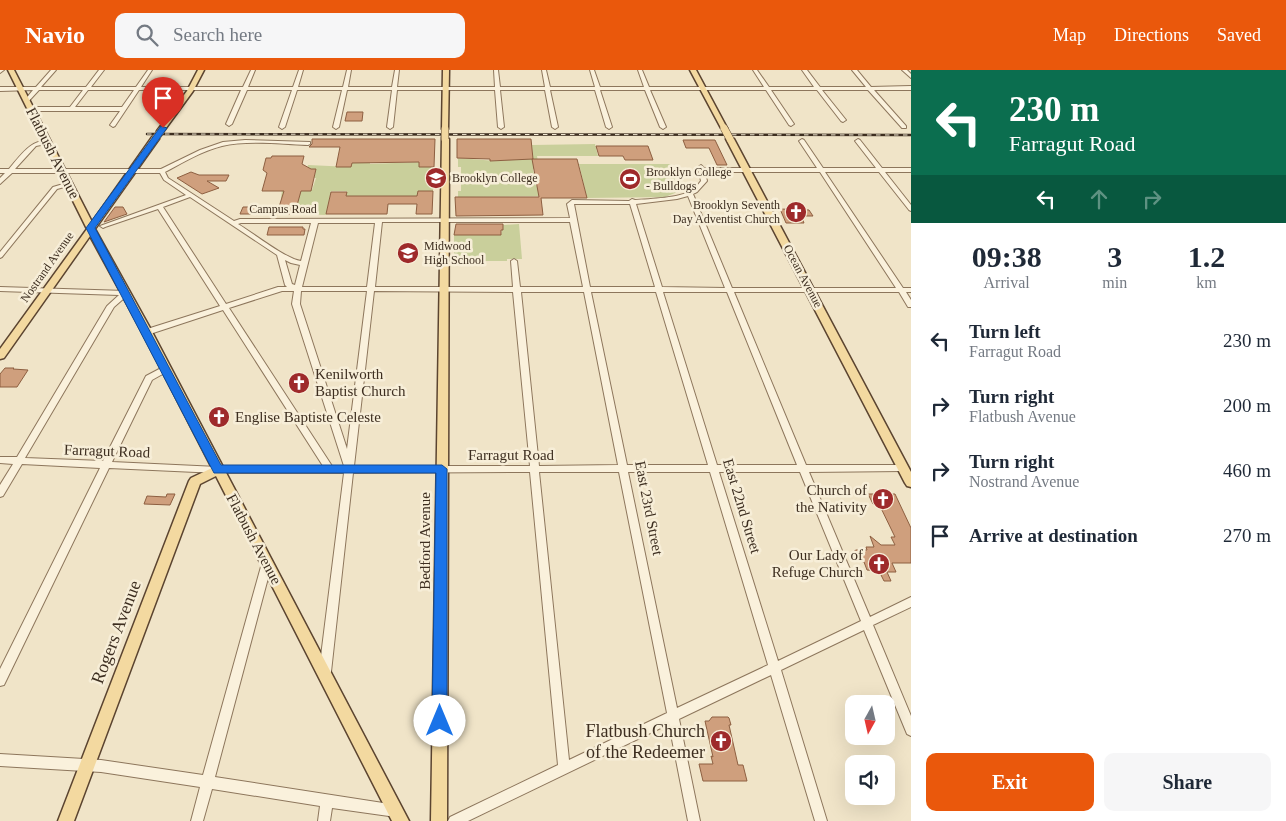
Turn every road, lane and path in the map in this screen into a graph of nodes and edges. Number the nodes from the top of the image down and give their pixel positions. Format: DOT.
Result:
graph roads {
  1 [pos="11,70"];
  2 [pos="54,70"];
  3 [pos="102,70"];
  4 [pos="150,70"];
  5 [pos="201,70"];
  6 [pos="253,70"];
  7 [pos="301,70"];
  8 [pos="348,70"];
  9 [pos="397,70"];
  10 [pos="446,70"];
  11 [pos="496,70"];
  12 [pos="544,70"];
  13 [pos="592,70"];
  14 [pos="640,70"];
  15 [pos="693,70"];
  16 [pos="755,70"];
  17 [pos="804,70"];
  18 [pos="854,70"];
  19 [pos="904,70"];
  20 [pos="911,77"];
  21 [pos="0,88"];
  22 [pos="394,88"];
  23 [pos="446,88"];
  24 [pos="498,88"];
  25 [pos="548,88"];
  26 [pos="598,88"];
  27 [pos="647,88"];
  28 [pos="703,88"];
  29 [pos="767,88"];
  30 [pos="818,88"];
  31 [pos="869,88"];
  32 [pos="911,88"];
  33 [pos="21,89"];
  34 [pos="37,89"];
  35 [pos="87,89"];
  36 [pos="137,89"];
  37 [pos="191,89"];
  38 [pos="245,89"];
  39 [pos="294,89"];
  40 [pos="344,89"];
  41 [pos="27,101"];
  42 [pos="31,109"];
  43 [pos="71,109"];
  44 [pos="124,109"];
  45 [pos="843,120"];
  46 [pos="229,124"];
  47 [pos="791,124"];
  48 [pos="114,125"];
  49 [pos="390,127"];
  50 [pos="502,127"];
  51 [pos="556,127"];
  52 [pos="609,127"];
  53 [pos="663,127"];
  54 [pos="904,127"];
  55 [pos="282,128"];
  56 [pos="336,128"];
  57 [pos="802,141"];
  58 [pos="858,141"];
  59 [pos="48,143"];
  60 [pos="308,143"];
  61 [pos="746,170"];
  62 [pos="822,170"];
  63 [pos="881,170"];
  64 [pos="911,170"];
  65 [pos="0,171"];
  66 [pos="10,171"];
  67 [pos="64,172"];
  68 [pos="131,172"];
  69 [pos="162,172"];
  70 [pos="0,182"];
  71 [pos="70,184"];
  72 [pos="690,194"];
  73 [pos="191,195"];
  74 [pos="632,201"];
  75 [pos="159,206"];
  76 [pos="911,209"];
  77 [pos="315,220"];
  78 [pos="378,220"];
  79 [pos="574,220"];
  80 [pos="234,223"];
  81 [pos="103,226"];
  82 [pos="445,226"];
  83 [pos="91,228"];
  84 [pos="280,254"];
  85 [pos="0,256"];
  86 [pos="514,261"];
  87 [pos="305,264"];
  88 [pos="911,285"];
  89 [pos="370,288"];
  90 [pos="444,288"];
  91 [pos="659,288"];
  92 [pos="729,288"];
  93 [pos="809,288"];
  94 [pos="899,288"];
  95 [pos="0,289"];
  96 [pos="298,289"];
  97 [pos="517,289"];
  98 [pos="588,289"];
  99 [pos="46,290"];
  100 [pos="911,290"];
  101 [pos="126,293"];
  102 [pos="911,306"];
  103 [pos="224,307"];
  104 [pos="147,332"];
  105 [pos="0,356"];
  106 [pos="165,369"];
  107 [pos="0,460"];
  108 [pos="19,461"];
  109 [pos="106,465"];
  110 [pos="624,468"];
  111 [pos="713,468"];
  112 [pos="803,468"];
  113 [pos="903,468"];
  114 [pos="329,469"];
  115 [pos="349,469"];
  116 [pos="442,469"];
  117 [pos="535,469"];
  118 [pos="218,470"];
  119 [pos="911,483"];
  120 [pos="0,493"];
  121 [pos="267,564"];
  122 [pos="911,602"];
  123 [pos="867,623"];
  124 [pos="774,666"];
  125 [pos="325,672"];
  126 [pos="0,682"];
  127 [pos="674,714"];
  128 [pos="911,730"];
  129 [pos="0,760"];
  130 [pos="87,765"];
  131 [pos="564,767"];
  132 [pos="208,782"];
  133 [pos="327,801"];
  134 [pos="399,816"];
  135 [pos="66,821"];
  136 [pos="197,821"];
  137 [pos="324,821"];
  138 [pos="439,821"];
  139 [pos="454,821"];
  140 [pos="694,821"];
  141 [pos="821,821"];
  1 -- 33 [label="main road, Flatbush Avenue"];
  2 -- 34 [label="street"];
  3 -- 35 [label="street"];
  4 -- 36 [label="street"];
  5 -- 37 [label="main road, Nostrand Avenue"];
  6 -- 38 [label="street"];
  7 -- 39 [label="street"];
  8 -- 40 [label="street"];
  9 -- 22 [label="street"];
  10 -- 23 [label="main road, Bedford Avenue"];
  11 -- 24 [label="street"];
  12 -- 25 [label="street"];
  13 -- 26 [label="street"];
  14 -- 27 [label="street"];
  15 -- 28 [label="main road, Ocean Avenue"];
  16 -- 29 [label="street"];
  17 -- 30 [label="street"];
  18 -- 31 [label="street"];
  19 -- 20 [label="street"];
  21 -- 33 [label="street"];
  22 -- 23 [label="street"];
  22 -- 40 [label="street"];
  22 -- 49 [label="street"];
  23 -- 24 [label="street"];
  23 -- 82 [label="main road, Bedford Avenue, bridge"];
  24 -- 25 [label="street"];
  24 -- 50 [label="street"];
  25 -- 26 [label="street"];
  25 -- 51 [label="street"];
  26 -- 27 [label="street"];
  26 -- 52 [label="street"];
  27 -- 28 [label="street"];
  27 -- 53 [label="street"];
  28 -- 29 [label="street"];
  28 -- 61 [label="main road, Ocean Avenue, bridge"];
  29 -- 30 [label="street"];
  29 -- 47 [label="street"];
  30 -- 31 [label="street"];
  30 -- 45 [label="street"];
  31 -- 32 [label="street"];
  31 -- 54 [label="street"];
  33 -- 34 [label="street"];
  33 -- 41 [label="main road, Flatbush Avenue"];
  34 -- 35 [label="street"];
  34 -- 41 [label="street"];
  35 -- 36 [label="street"];
  35 -- 43 [label="street"];
  36 -- 37 [label="street"];
  36 -- 44 [label="street"];
  37 -- 38 [label="street"];
  37 -- 68 [label="main road, Nostrand Avenue, bridge"];
  38 -- 39 [label="street"];
  38 -- 46 [label="street"];
  39 -- 40 [label="street"];
  39 -- 55 [label="street"];
  40 -- 56 [label="street"];
  41 -- 42 [label="main road, Flatbush Avenue"];
  42 -- 43 [label="street"];
  42 -- 59 [label="main road, Flatbush Avenue"];
  43 -- 44 [label="street"];
  44 -- 48 [label="street"];
  57 -- 62 [label="street"];
  58 -- 63 [label="street"];
  59 -- 66 [label="street"];
  59 -- 67 [label="main road, Flatbush Avenue"];
  60 -- 69 [label="street"];
  61 -- 62 [label="street"];
  61 -- 72 [label="street"];
  61 -- 93 [label="main road, Ocean Avenue"];
  62 -- 63 [label="street"];
  62 -- 94 [label="street"];
  63 -- 64 [label="street"];
  63 -- 76 [label="street"];
  65 -- 66 [label="street"];
  66 -- 67 [label="street"];
  66 -- 70 [label="street"];
  67 -- 68 [label="street"];
  67 -- 71 [label="main road, Flatbush Avenue"];
  68 -- 69 [label="street"];
  68 -- 83 [label="main road, Nostrand Avenue"];
  69 -- 73 [label="street, Campus Road"];
  71 -- 83 [label="main road, Flatbush Avenue"];
  71 -- 85 [label="street"];
  72 -- 74 [label="street"];
  72 -- 92 [label="street"];
  73 -- 75 [label="street"];
  73 -- 80 [label="street, Campus Road"];
  74 -- 79 [label="street, East 23rd Street"];
  74 -- 91 [label="street, East 22nd Street"];
  75 -- 81 [label="street"];
  75 -- 103 [label="street"];
  77 -- 78 [label="street, Campus Road"];
  77 -- 80 [label="street, Campus Road"];
  77 -- 87 [label="street"];
  78 -- 82 [label="street, Campus Road"];
  78 -- 89 [label="street"];
  79 -- 82 [label="street, Campus Road"];
  79 -- 98 [label="street, East 23rd Street"];
  80 -- 84 [label="street"];
  82 -- 90 [label="main road, Bedford Avenue"];
  83 -- 99 [label="main road, Nostrand Avenue"];
  83 -- 101 [label="main road, Flatbush Avenue"];
  84 -- 87 [label="street"];
  84 -- 96 [label="street"];
  86 -- 97 [label="street"];
  87 -- 96 [label="street"];
  88 -- 94 [label="street"];
  89 -- 90 [label="street"];
  89 -- 96 [label="street"];
  89 -- 115 [label="street"];
  90 -- 97 [label="street"];
  90 -- 116 [label="main road, Bedford Avenue"];
  91 -- 92 [label="street"];
  91 -- 98 [label="street"];
  91 -- 111 [label="street, East 22nd Street"];
  92 -- 93 [label="street"];
  92 -- 112 [label="street"];
  93 -- 94 [label="street"];
  93 -- 113 [label="main road, Ocean Avenue"];
  94 -- 100 [label="street"];
  94 -- 102 [label="street"];
  95 -- 99 [label="street"];
  96 -- 103 [label="street"];
  96 -- 115 [label="street"];
  97 -- 98 [label="street"];
  97 -- 117 [label="street"];
  98 -- 110 [label="street, East 23rd Street"];
  99 -- 101 [label="street"];
  99 -- 105 [label="main road, Nostrand Avenue"];
  101 -- 104 [label="main road, Flatbush Avenue"];
  101 -- 108 [label="street"];
  103 -- 104 [label="street"];
  103 -- 114 [label="street"];
  104 -- 106 [label="main road, Flatbush Avenue"];
  106 -- 109 [label="street"];
  106 -- 118 [label="main road, Flatbush Avenue"];
  107 -- 108 [label="street, Farragut Road"];
  108 -- 109 [label="street, Farragut Road"];
  108 -- 120 [label="street"];
  109 -- 118 [label="street, Farragut Road"];
  109 -- 126 [label="street"];
  110 -- 111 [label="street, Farragut Road"];
  110 -- 117 [label="street, Farragut Road"];
  110 -- 127 [label="street, East 23rd Street"];
  111 -- 112 [label="street, Farragut Road"];
  111 -- 124 [label="street, East 22nd Street"];
  112 -- 113 [label="street, Farragut Road"];
  112 -- 123 [label="street"];
  113 -- 119 [label="main road, Ocean Avenue"];
  114 -- 115 [label="street, Farragut Road"];
  114 -- 118 [label="street, Farragut Road"];
  115 -- 116 [label="street, Farragut Road"];
  115 -- 125 [label="street"];
  116 -- 117 [label="street, Farragut Road"];
  116 -- 138 [label="main road, Bedford Avenue"];
  117 -- 131 [label="street"];
  118 -- 121 [label="main road, Flatbush Avenue"];
  118 -- 130 [label="main road, Rogers Avenue"];
  121 -- 125 [label="main road, Flatbush Avenue"];
  121 -- 132 [label="street"];
  122 -- 123 [label="street"];
  123 -- 124 [label="street"];
  123 -- 128 [label="street"];
  124 -- 127 [label="street"];
  124 -- 141 [label="street, East 22nd Street"];
  125 -- 134 [label="main road, Flatbush Avenue"];
  127 -- 131 [label="street"];
  127 -- 140 [label="street, East 23rd Street"];
  129 -- 130 [label="street"];
  130 -- 132 [label="street"];
  130 -- 135 [label="main road, Rogers Avenue"];
  131 -- 139 [label="street"];
  132 -- 133 [label="street"];
  132 -- 136 [label="street"];
  133 -- 134 [label="street"];
  133 -- 137 [label="street"];
}
